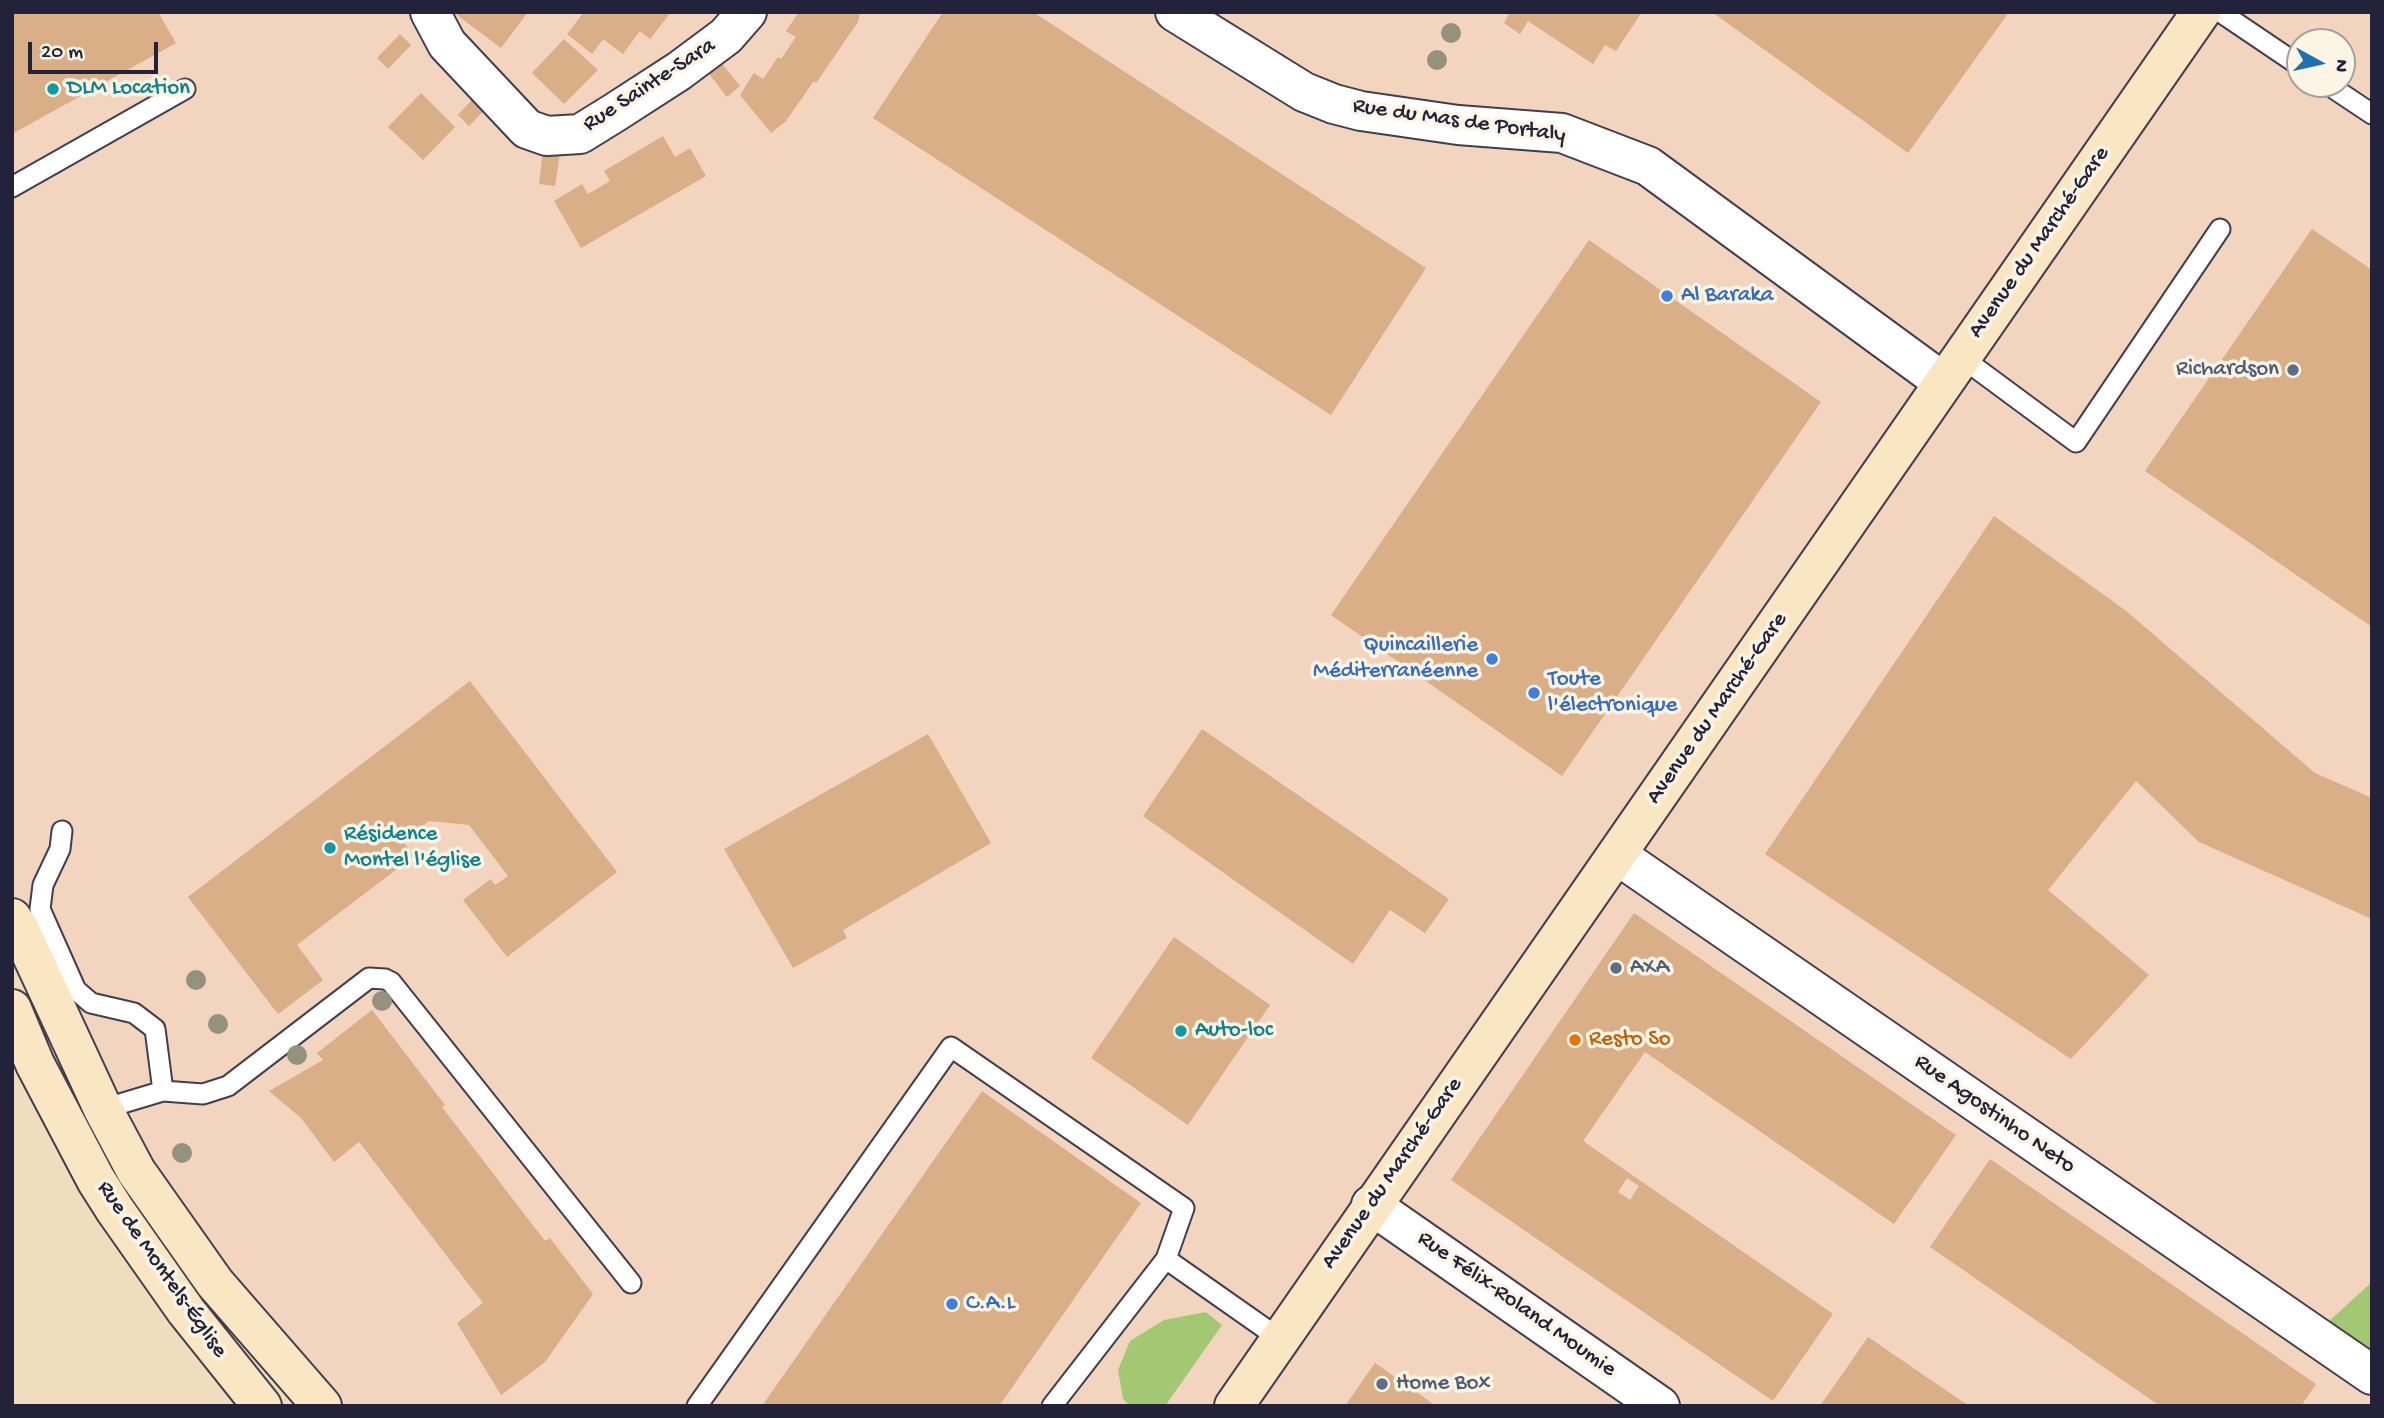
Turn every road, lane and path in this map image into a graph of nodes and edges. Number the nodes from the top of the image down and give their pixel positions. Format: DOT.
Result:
graph roads {
  1 [pos="430,12"];
  2 [pos="747,12"];
  3 [pos="1175,12"];
  4 [pos="2201,12"];
  5 [pos="2220,12"];
  6 [pos="2286,57"];
  7 [pos="185,89"];
  8 [pos="2348,98"];
  9 [pos="2372,114"];
  10 [pos="12,187"];
  11 [pos="2220,229"];
  12 [pos="1952,370"];
  13 [pos="62,831"];
  14 [pos="1617,855"];
  15 [pos="12,918"];
  16 [pos="12,1009"];
  17 [pos="163,1091"];
  18 [pos="103,1109"];
  19 [pos="69,1128"];
  20 [pos="1371,1205"];
  21 [pos="1166,1259"];
  22 [pos="631,1283"];
  23 [pos="1280,1339"];
  24 [pos="2372,1375"];
  25 [pos="262,1406"];
  26 [pos="322,1406"];
  27 [pos="697,1406"];
  28 [pos="1052,1406"];
  29 [pos="1234,1406"];
  30 [pos="1660,1406"];
  1 -- 2 [label="street, Rue Sainte-Sara"];
  3 -- 12 [label="street, Rue du Mas de Portaly"];
  4 -- 12 [label="street, Avenue du Marché-Gare"];
  5 -- 6 [label="lane"];
  7 -- 10 [label="lane"];
  8 -- 9 [label="lane"];
  11 -- 12 [label="lane"];
  12 -- 14 [label="street, Avenue du Marché-Gare"];
  13 -- 17 [label="lane"];
  14 -- 20 [label="street, Avenue du Marché-Gare"];
  14 -- 24 [label="street, Rue Agostinho Neto"];
  15 -- 18 [label="street, Rue de Montels-Église"];
  16 -- 19 [label="street, Rue de Montels-Église"];
  17 -- 18 [label="lane"];
  17 -- 22 [label="lane"];
  18 -- 19 [label="street"];
  18 -- 26 [label="street, Rue de Montels-Église"];
  19 -- 25 [label="street, Rue de Montels-Église"];
  20 -- 23 [label="street, Avenue du Marché-Gare"];
  20 -- 30 [label="street, Rue Félix-Roland Moumie"];
  21 -- 23 [label="lane"];
  21 -- 27 [label="lane"];
  21 -- 28 [label="lane"];
  23 -- 29 [label="street, Avenue du Marché-Gare"];
}
